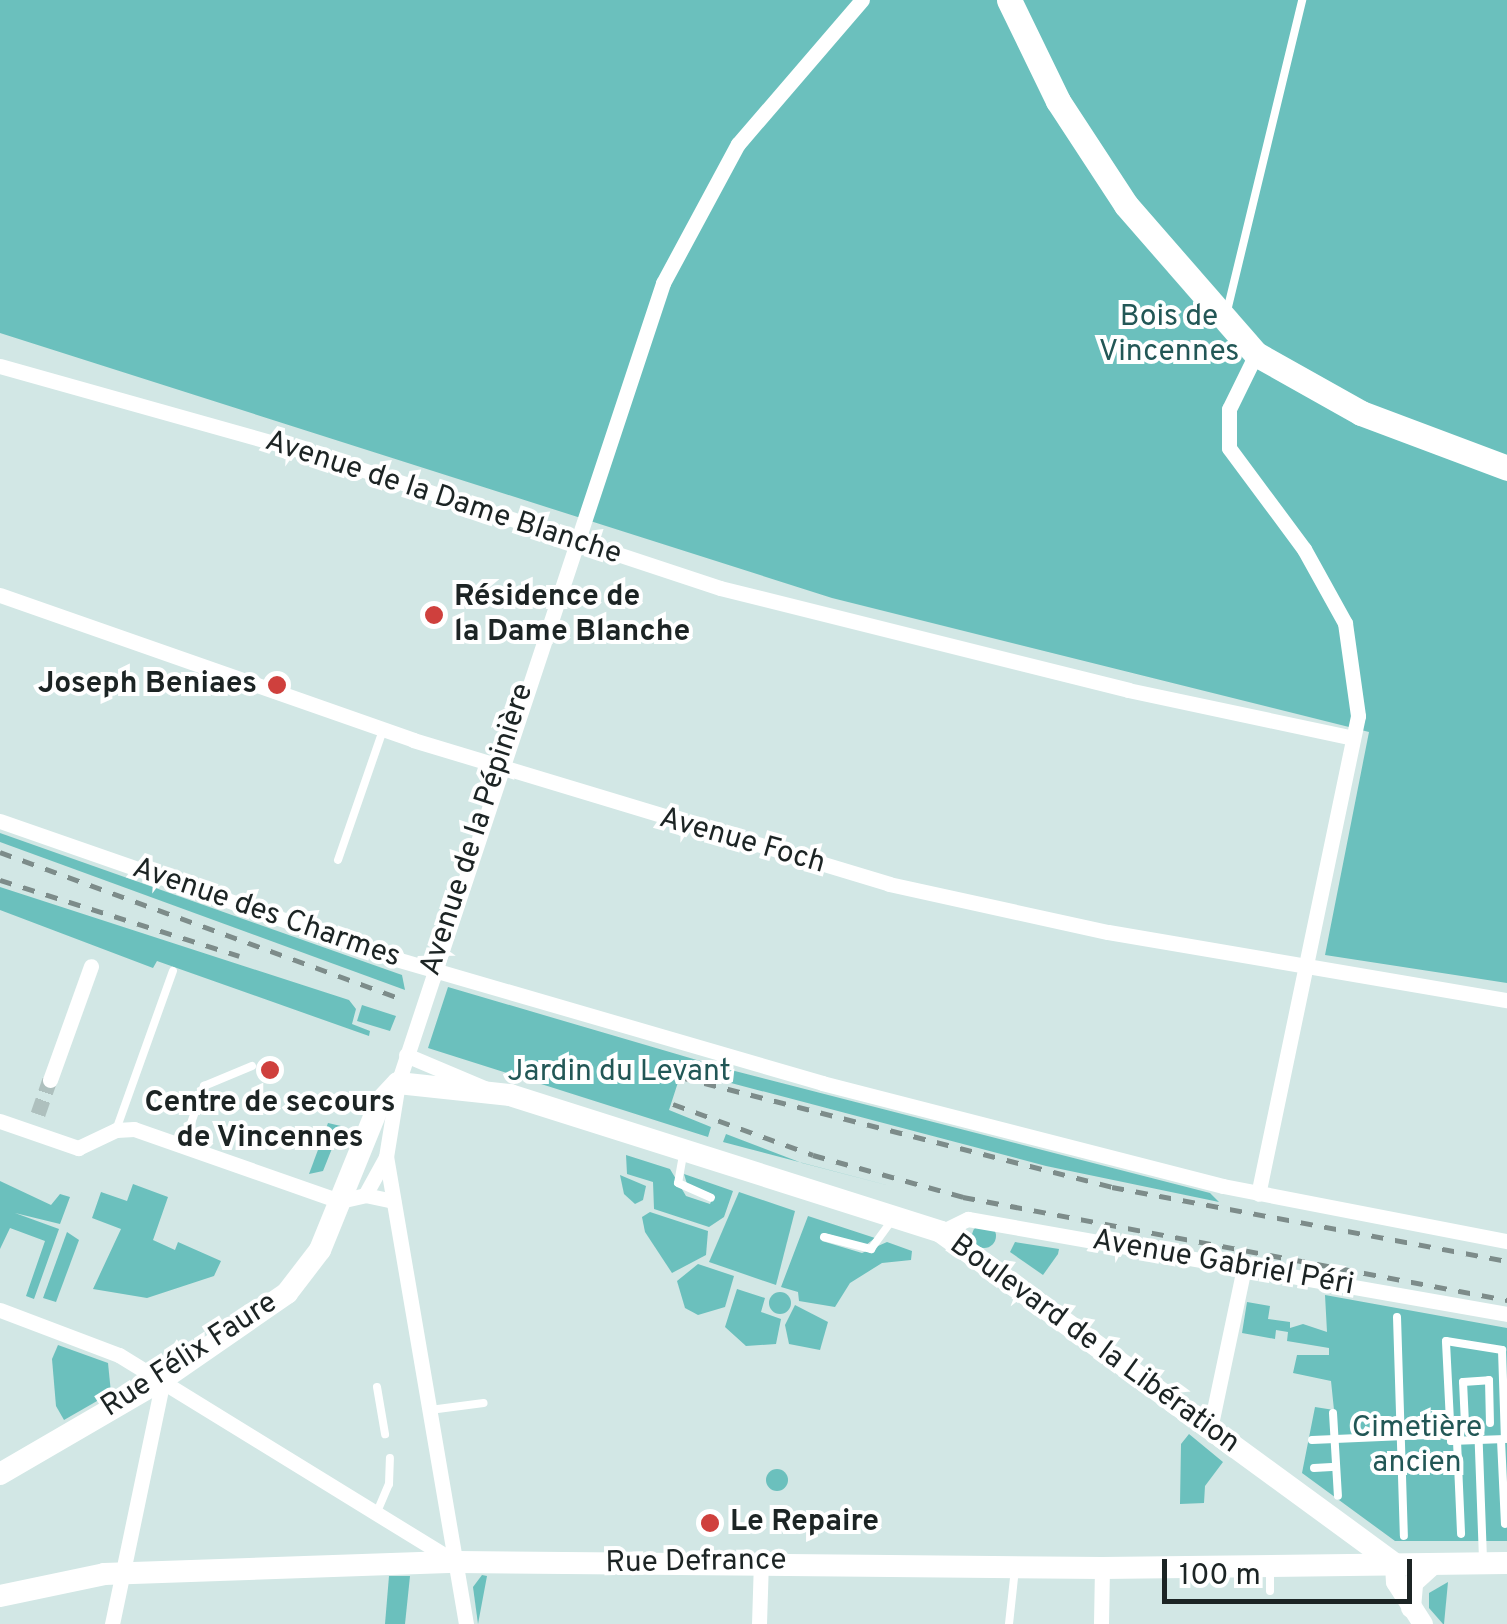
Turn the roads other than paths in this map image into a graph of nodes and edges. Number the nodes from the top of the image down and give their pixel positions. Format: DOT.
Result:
graph roads {
  1 [pos="862,0"];
  2 [pos="1008,0"];
  3 [pos="1302,0"];
  4 [pos="1224,322"];
  5 [pos="1256,354"];
  6 [pos="0,366"];
  7 [pos="1507,468"];
  8 [pos="573,542"];
  9 [pos="0,595"];
  10 [pos="383,730"];
  11 [pos="1353,738"];
  12 [pos="498,768"];
  13 [pos="0,821"];
  14 [pos="338,860"];
  15 [pos="91,966"];
  16 [pos="1306,967"];
  17 [pos="432,970"];
  18 [pos="173,971"];
  19 [pos="1507,1000"];
  20 [pos="406,1055"];
  21 [pos="252,1066"];
  22 [pos="50,1080"];
  23 [pos="398,1084"];
  24 [pos="492,1092"];
  25 [pos="38,1114"];
  26 [pos="0,1122"];
  27 [pos="116,1130"];
  28 [pos="32,1133"];
  29 [pos="183,1146"];
  30 [pos="684,1154"];
  31 [pos="386,1157"];
  32 [pos="1258,1194"];
  33 [pos="365,1195"];
  34 [pos="712,1198"];
  35 [pos="340,1201"];
  36 [pos="393,1201"];
  37 [pos="892,1217"];
  38 [pos="941,1232"];
  39 [pos="824,1237"];
  40 [pos="1507,1241"];
  41 [pos="1244,1268"];
  42 [pos="0,1310"];
  43 [pos="1507,1314"];
  44 [pos="1398,1317"];
  45 [pos="163,1380"];
  46 [pos="377,1387"];
  47 [pos="484,1403"];
  48 [pos="430,1410"];
  49 [pos="1333,1413"];
  50 [pos="1490,1423"];
  51 [pos="1465,1424"];
  52 [pos="1478,1424"];
  53 [pos="1210,1428"];
  54 [pos="1504,1432"];
  55 [pos="1453,1433"];
  56 [pos="386,1434"];
  57 [pos="1400,1436"];
  58 [pos="1334,1439"];
  59 [pos="1312,1440"];
  60 [pos="1478,1440"];
  61 [pos="390,1458"];
  62 [pos="1336,1467"];
  63 [pos="1314,1468"];
  64 [pos="0,1474"];
  65 [pos="1338,1496"];
  66 [pos="376,1512"];
  67 [pos="1505,1524"];
  68 [pos="1461,1534"];
  69 [pos="1404,1536"];
  70 [pos="456,1562"];
  71 [pos="761,1562"];
  72 [pos="1495,1563"];
  73 [pos="1395,1564"];
  74 [pos="1433,1564"];
  75 [pos="1015,1567"];
  76 [pos="1102,1568"];
  77 [pos="126,1573"];
  78 [pos="0,1596"];
  79 [pos="1415,1618"];
  80 [pos="112,1624"];
  81 [pos="466,1624"];
  82 [pos="759,1624"];
  83 [pos="1009,1624"];
  84 [pos="1101,1624"];
  1 -- 8 [label="street, Avenue de la Pépinière"];
  2 -- 4 [label="main road"];
  3 -- 4 [label="lane"];
  4 -- 5 [label="main road"];
  5 -- 7 [label="main road"];
  5 -- 11 [label="street"];
  6 -- 8 [label="street, Avenue de la Dame Blanche"];
  8 -- 11 [label="street, Avenue de la Dame Blanche"];
  8 -- 12 [label="street, Avenue de la Pépinière"];
  9 -- 10 [label="street, Avenue Foch"];
  10 -- 12 [label="street, Avenue Foch"];
  10 -- 14 [label="lane"];
  11 -- 16 [label="street"];
  12 -- 16 [label="street, Avenue Foch"];
  12 -- 17 [label="street, Avenue de la Pépinière"];
  13 -- 17 [label="street, Avenue des Charmes"];
  15 -- 22 [label="street"];
  16 -- 19 [label="street, Avenue Foch"];
  16 -- 32 [label="street"];
  17 -- 20 [label="street, Avenue de la Pépinière"];
  17 -- 32 [label="street, Avenue des Charmes"];
  18 -- 27 [label="lane"];
  20 -- 23 [label="street, Avenue de la Pépinière"];
  20 -- 24 [label="street, Boulevard de la Libération"];
  21 -- 29 [label="lane"];
  23 -- 24 [label="main road, Boulevard de la Libération"];
  23 -- 31 [label="street, Avenue de la Pépinière"];
  23 -- 35 [label="main road, Rue Félix Faure"];
  24 -- 30 [label="main road, Boulevard de la Libération"];
  25 -- 28 [label="street"];
  26 -- 28 [label="street"];
  27 -- 28 [label="street"];
  27 -- 29 [label="street"];
  29 -- 35 [label="street"];
  30 -- 34 [label="lane"];
  30 -- 37 [label="main road, Boulevard de la Libération"];
  31 -- 33 [label="street"];
  31 -- 36 [label="street"];
  32 -- 40 [label="street, Avenue des Charmes"];
  33 -- 35 [label="street"];
  33 -- 36 [label="street"];
  35 -- 45 [label="main road, Rue Félix Faure"];
  36 -- 48 [label="street"];
  37 -- 38 [label="main road, Boulevard de la Libération"];
  37 -- 39 [label="lane"];
  38 -- 41 [label="street, Avenue Gabriel Péri"];
  38 -- 53 [label="main road, Boulevard de la Libération"];
  41 -- 43 [label="street, Avenue Gabriel Péri"];
  41 -- 53 [label="street"];
  42 -- 45 [label="street"];
  44 -- 57 [label="lane"];
  45 -- 64 [label="main road, Rue Félix Faure"];
  45 -- 66 [label="street"];
  45 -- 77 [label="street"];
  46 -- 56 [label="lane"];
  47 -- 48 [label="lane"];
  48 -- 70 [label="street"];
  49 -- 58 [label="lane"];
  50 -- 51 [label="lane"];
  50 -- 52 [label="lane"];
  50 -- 54 [label="lane"];
  51 -- 52 [label="lane"];
  51 -- 55 [label="lane"];
  52 -- 60 [label="lane"];
  53 -- 73 [label="main road, Boulevard de la Libération"];
  54 -- 55 [label="lane"];
  54 -- 60 [label="lane"];
  54 -- 67 [label="lane"];
  55 -- 57 [label="lane"];
  55 -- 60 [label="lane"];
  55 -- 68 [label="lane"];
  57 -- 58 [label="lane"];
  57 -- 69 [label="lane"];
  58 -- 59 [label="lane"];
  58 -- 62 [label="lane"];
  60 -- 72 [label="lane"];
  61 -- 66 [label="lane"];
  62 -- 63 [label="lane"];
  62 -- 65 [label="lane"];
  66 -- 70 [label="street"];
  70 -- 71 [label="main road, Rue Defrance"];
  70 -- 77 [label="main road, Rue Defrance"];
  70 -- 81 [label="street"];
  71 -- 75 [label="main road, Rue Defrance"];
  71 -- 82 [label="street"];
  72 -- 74 [label="main road, Rue Defrance"];
  73 -- 74 [label="main road, Rue Defrance"];
  73 -- 76 [label="main road, Rue Defrance"];
  73 -- 79 [label="street"];
  74 -- 79 [label="street"];
  75 -- 76 [label="main road, Rue Defrance"];
  75 -- 83 [label="lane"];
  76 -- 84 [label="street"];
  77 -- 78 [label="main road, Rue Defrance"];
  77 -- 80 [label="street"];
}
